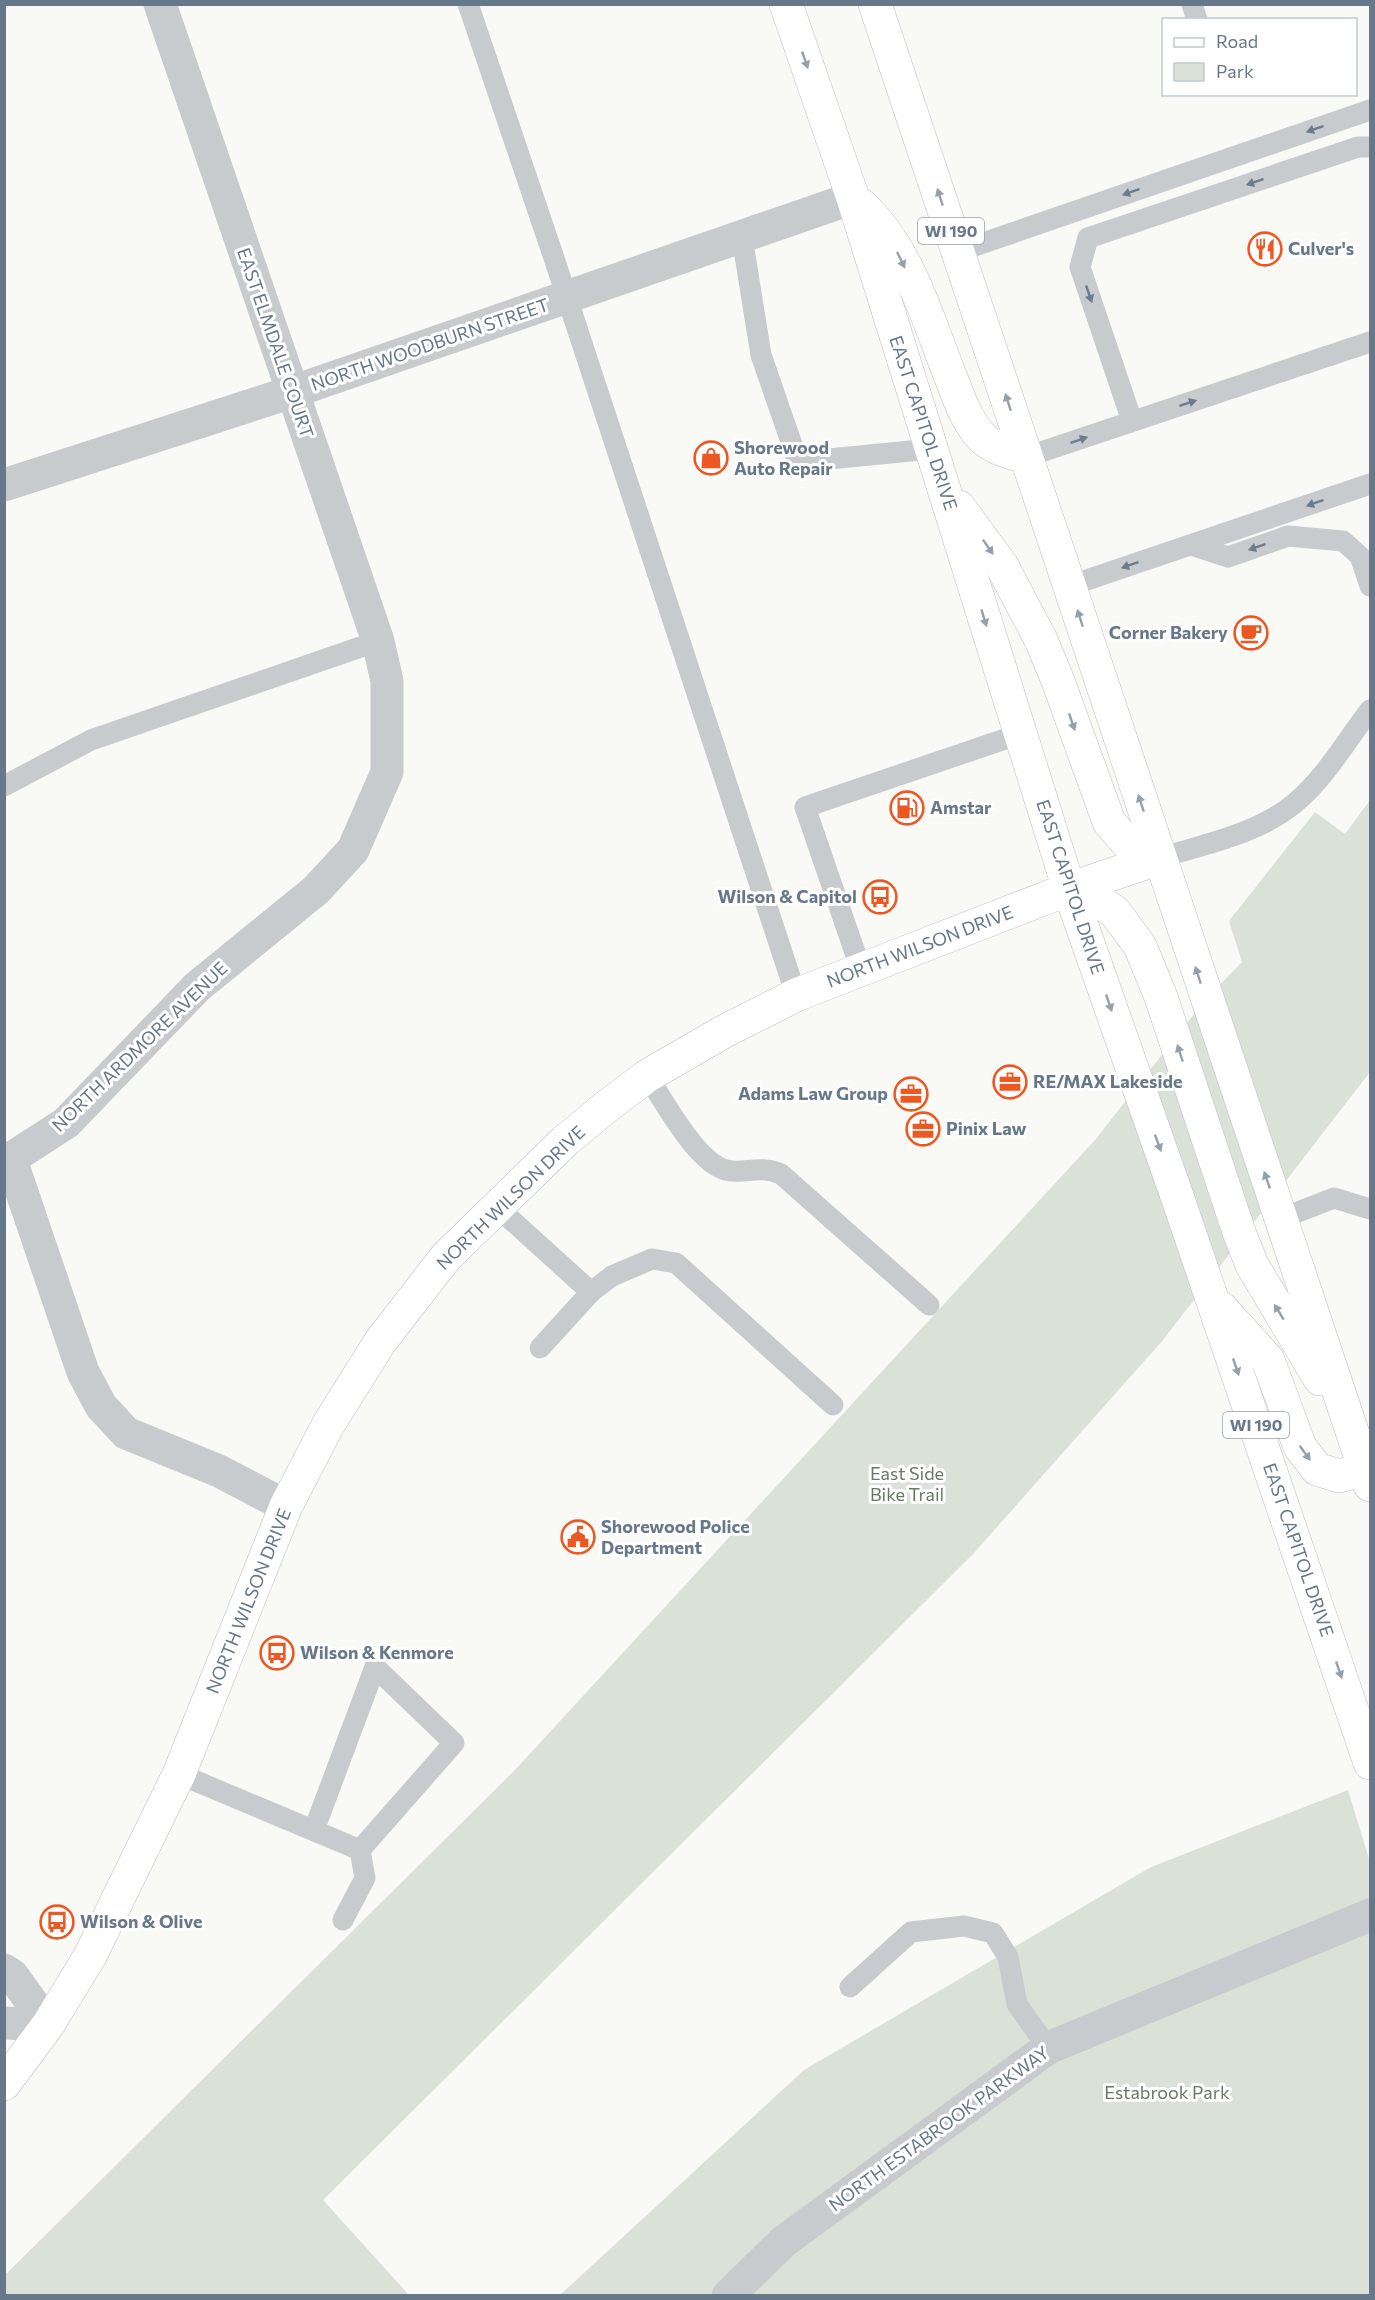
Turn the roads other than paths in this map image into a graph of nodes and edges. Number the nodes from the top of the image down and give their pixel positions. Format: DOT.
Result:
graph roads {
  1 [pos="160,4"];
  2 [pos="468,4"];
  3 [pos="786,4"];
  4 [pos="875,4"];
  5 [pos="1371,110"];
  6 [pos="1371,147"];
  7 [pos="852,198"];
  8 [pos="1066,214"];
  9 [pos="742,237"];
  10 [pos="1088,238"];
  11 [pos="957,252"];
  12 [pos="567,297"];
  13 [pos="1371,342"];
  14 [pos="292,392"];
  15 [pos="1132,421"];
  16 [pos="931,449"];
  17 [pos="1026,457"];
  18 [pos="942,482"];
  19 [pos="1371,484"];
  20 [pos="4,485"];
  21 [pos="1191,545"];
  22 [pos="1069,586"];
  23 [pos="1371,586"];
  24 [pos="378,641"];
  25 [pos="387,681"];
  26 [pos="1371,710"];
  27 [pos="1020,734"];
  28 [pos="4,786"];
  29 [pos="1160,858"];
  30 [pos="1069,889"];
  31 [pos="861,969"];
  32 [pos="796,995"];
  33 [pos="647,1076"];
  34 [pos="8,1161"];
  35 [pos="497,1207"];
  36 [pos="1371,1209"];
  37 [pos="1280,1219"];
  38 [pos="591,1293"];
  39 [pos="1212,1297"];
  40 [pos="929,1305"];
  41 [pos="540,1348"];
  42 [pos="833,1405"];
  43 [pos="1354,1434"];
  44 [pos="1369,1473"];
  45 [pos="286,1506"];
  46 [pos="1371,1763"];
  47 [pos="179,1774"];
  48 [pos="314,1830"];
  49 [pos="360,1850"];
  50 [pos="1371,1915"];
  51 [pos="343,1920"];
  52 [pos="4,1970"];
  53 [pos="850,1987"];
  54 [pos="4,2024"];
  55 [pos="48,2025"];
  56 [pos="1048,2048"];
  57 [pos="4,2084"];
  58 [pos="729,2295"];
  1 -- 14 [label="street, EAST ELMDALE COURT"];
  2 -- 12 [label="lane"];
  3 -- 7 [label="main road, EAST CAPITOL DRIVE / WI 190, one-way"];
  11 -- 4 [label="main road, WI 190, one-way"];
  5 -- 8 [label="lane, one-way"];
  6 -- 10 [label="lane, one-way"];
  7 -- 9 [label="street, NORTH WOODBURN STREET"];
  7 -- 16 [label="main road, EAST CAPITOL DRIVE / WI 190"];
  7 -- 17 [label="main road, one-way"];
  8 -- 10 [label="lane"];
  8 -- 11 [label="lane"];
  9 -- 12 [label="street, NORTH WOODBURN STREET"];
  9 -- 16 [label="lane"];
  10 -- 15 [label="lane, one-way"];
  17 -- 11 [label="main road, WI 190, one-way"];
  12 -- 14 [label="street, NORTH WOODBURN STREET"];
  12 -- 32 [label="lane"];
  15 -- 13 [label="lane, one-way"];
  14 -- 20 [label="street, NORTH WOODBURN STREET"];
  14 -- 24 [label="street, EAST ELMDALE COURT"];
  17 -- 15 [label="lane, one-way"];
  16 -- 18 [label="main road, EAST CAPITOL DRIVE / WI 190"];
  17 -- 22 [label="main road, WI 190"];
  18 -- 27 [label="main road, EAST CAPITOL DRIVE / WI 190, one-way"];
  18 -- 29 [label="main road, one-way"];
  19 -- 21 [label="lane, one-way"];
  21 -- 22 [label="lane, one-way"];
  23 -- 21 [label="lane, one-way"];
  29 -- 22 [label="main road, WI 190, one-way"];
  24 -- 25 [label="street, EAST ELMDALE COURT"];
  24 -- 28 [label="lane"];
  25 -- 34 [label="street, NORTH ARDMORE AVENUE"];
  26 -- 29 [label="lane"];
  27 -- 30 [label="main road, EAST CAPITOL DRIVE / WI 190"];
  27 -- 31 [label="lane"];
  29 -- 30 [label="main road, NORTH WILSON DRIVE"];
  37 -- 29 [label="main road, WI 190, one-way"];
  30 -- 31 [label="main road, NORTH WILSON DRIVE"];
  30 -- 39 [label="main road, EAST CAPITOL DRIVE / WI 190, one-way"];
  43 -- 30 [label="main road, one-way"];
  31 -- 32 [label="main road, NORTH WILSON DRIVE"];
  32 -- 33 [label="main road, NORTH WILSON DRIVE"];
  33 -- 35 [label="main road, NORTH WILSON DRIVE"];
  33 -- 40 [label="lane"];
  34 -- 45 [label="street"];
  35 -- 38 [label="lane"];
  35 -- 45 [label="main road, NORTH WILSON DRIVE"];
  36 -- 37 [label="lane"];
  37 -- 43 [label="main road, WI 190"];
  38 -- 41 [label="lane"];
  38 -- 42 [label="lane"];
  39 -- 44 [label="main road, one-way"];
  39 -- 46 [label="main road, EAST CAPITOL DRIVE / WI 190, one-way"];
  43 -- 44 [label="main road, WI 190"];
  45 -- 47 [label="main road, NORTH WILSON DRIVE"];
  47 -- 48 [label="lane"];
  47 -- 55 [label="main road, NORTH WILSON DRIVE"];
  48 -- 49 [label="lane"];
  48 -- 49 [label="lane"];
  49 -- 51 [label="lane"];
  50 -- 56 [label="street, NORTH ESTABROOK PARKWAY"];
  52 -- 55 [label="street"];
  53 -- 56 [label="lane"];
  54 -- 55 [label="street"];
  55 -- 57 [label="main road, NORTH WILSON DRIVE"];
  56 -- 58 [label="street, NORTH ESTABROOK PARKWAY"];
}
